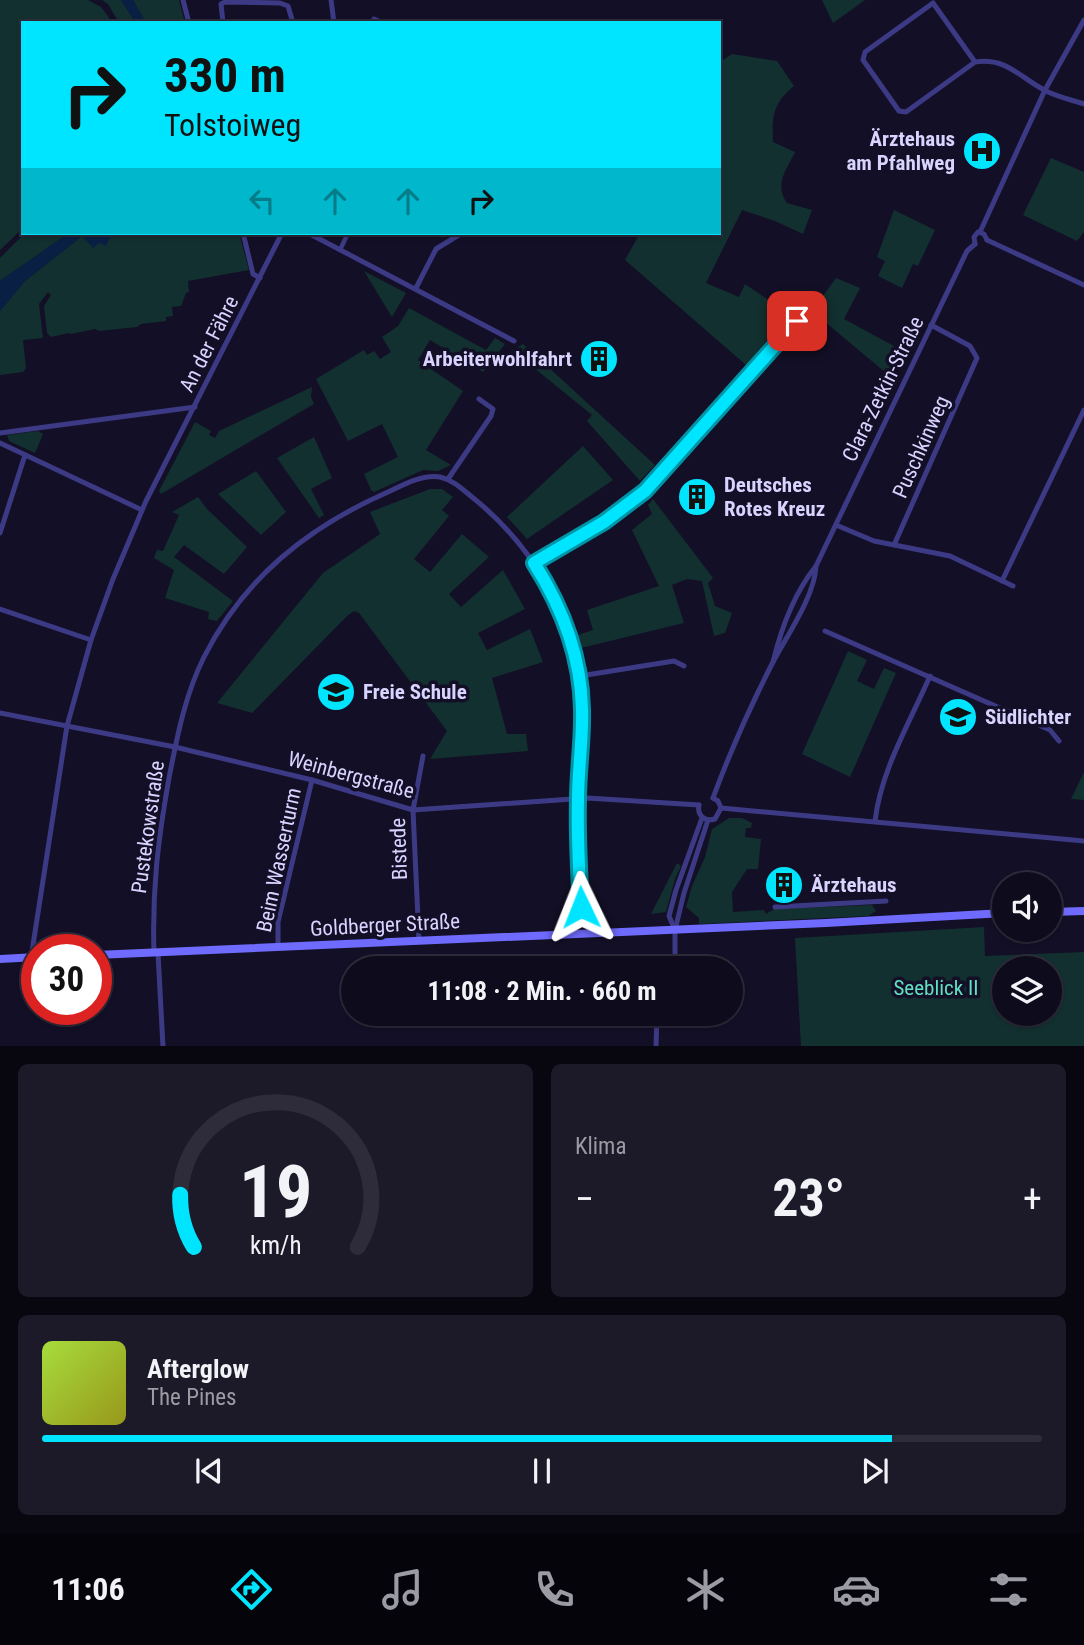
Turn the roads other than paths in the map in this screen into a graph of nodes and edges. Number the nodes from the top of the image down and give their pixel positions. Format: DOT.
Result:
graph roads {
  1 [pos="183,0"];
  2 [pos="331,0"];
  3 [pos="934,1"];
  4 [pos="1084,20"];
  5 [pos="188,21"];
  6 [pos="223,21"];
  7 [pos="292,21"];
  8 [pos="334,21"];
  9 [pos="975,62"];
  10 [pos="1045,90"];
  11 [pos="1084,104"];
  12 [pos="980,232"];
  13 [pos="243,235"];
  14 [pos="281,235"];
  15 [pos="312,235"];
  16 [pos="347,235"];
  17 [pos="459,235"];
  18 [pos="987,240"];
  19 [pos="975,244"];
  20 [pos="340,250"];
  21 [pos="260,278"];
  22 [pos="1084,285"];
  23 [pos="416,288"];
  24 [pos="797,321"];
  25 [pos="931,325"];
  26 [pos="514,341"];
  27 [pos="479,399"];
  28 [pos="195,407"];
  29 [pos="1084,410"];
  30 [pos="0,433"];
  31 [pos="0,443"];
  32 [pos="25,455"];
  33 [pos="448,479"];
  34 [pos="142,510"];
  35 [pos="836,525"];
  36 [pos="0,533"];
  37 [pos="894,545"];
  38 [pos="534,563"];
  39 [pos="1002,581"];
  40 [pos="1013,586"];
  41 [pos="0,609"];
  42 [pos="825,631"];
  43 [pos="91,640"];
  44 [pos="684,666"];
  45 [pos="580,676"];
  46 [pos="930,676"];
  47 [pos="0,713"];
  48 [pos="66,726"];
  49 [pos="1059,741"];
  50 [pos="175,747"];
  51 [pos="424,756"];
  52 [pos="312,780"];
  53 [pos="713,798"];
  54 [pos="578,799"];
  55 [pos="699,804"];
  56 [pos="721,808"];
  57 [pos="412,810"];
  58 [pos="705,819"];
  59 [pos="875,821"];
  60 [pos="1084,841"];
  61 [pos="886,901"];
  62 [pos="581,907"];
  63 [pos="775,907"];
  64 [pos="1084,911"];
  65 [pos="1062,912"];
  66 [pos="992,914"];
  67 [pos="675,930"];
  68 [pos="37,934"];
  69 [pos="419,941"];
  70 [pos="278,947"];
  71 [pos="156,953"];
  72 [pos="112,954"];
  73 [pos="675,956"];
  74 [pos="21,958"];
  75 [pos="0,959"];
  76 [pos="657,1026"];
  77 [pos="163,1046"];
  78 [pos="656,1046"];
  1 -- 5 [label="street"];
  2 -- 8 [label="street"];
  3 -- 9 [label="street"];
  3 -- 9 [label="street"];
  4 -- 10 [label="street, Clara-Zetkin-Straße"];
  6 -- 7 [label="street"];
  9 -- 10 [label="street"];
  10 -- 11 [label="street"];
  10 -- 12 [label="street, Clara-Zetkin-Straße"];
  12 -- 18 [label="street"];
  12 -- 19 [label="street, Clara-Zetkin-Straße"];
  13 -- 21 [label="street"];
  14 -- 21 [label="street, An der Fähre"];
  15 -- 20 [label="street"];
  16 -- 20 [label="street"];
  17 -- 23 [label="street"];
  18 -- 19 [label="street"];
  18 -- 22 [label="street"];
  19 -- 25 [label="street, Clara-Zetkin-Straße"];
  20 -- 23 [label="street"];
  21 -- 28 [label="street, An der Fähre"];
  23 -- 26 [label="street"];
  24 -- 38 [label="street"];
  25 -- 35 [label="street, Clara-Zetkin-Straße"];
  25 -- 37 [label="street, Puschkinweg"];
  27 -- 33 [label="street"];
  28 -- 30 [label="street, An der Fähre"];
  28 -- 34 [label="street"];
  29 -- 39 [label="street"];
  31 -- 32 [label="street"];
  32 -- 34 [label="street"];
  32 -- 36 [label="street"];
  33 -- 38 [label="street"];
  33 -- 50 [label="street, Pustekowstraße"];
  34 -- 43 [label="street"];
  35 -- 37 [label="street"];
  35 -- 53 [label="street, Clara-Zetkin-Straße"];
  37 -- 39 [label="street"];
  38 -- 45 [label="street"];
  39 -- 40 [label="street"];
  41 -- 43 [label="street"];
  42 -- 46 [label="street"];
  43 -- 48 [label="street"];
  44 -- 45 [label="street"];
  45 -- 54 [label="street"];
  46 -- 49 [label="street"];
  46 -- 59 [label="street"];
  47 -- 48 [label="street, Weinbergstraße"];
  48 -- 50 [label="street, Weinbergstraße"];
  48 -- 68 [label="street"];
  50 -- 52 [label="street, Weinbergstraße"];
  50 -- 71 [label="street, Pustekowstraße"];
  51 -- 57 [label="street, Bistede"];
  52 -- 57 [label="street, Weinbergstraße"];
  52 -- 70 [label="street, Beim Wasserturm"];
  53 -- 55 [label="street"];
  53 -- 56 [label="street"];
  54 -- 55 [label="street, Weinbergstraße"];
  54 -- 57 [label="street, Weinbergstraße"];
  54 -- 62 [label="street"];
  55 -- 58 [label="street"];
  56 -- 58 [label="street"];
  56 -- 59 [label="street"];
  57 -- 69 [label="street, Bistede"];
  58 -- 67 [label="street"];
  59 -- 60 [label="street"];
  61 -- 63 [label="street"];
  64 -- 65 [label="main road"];
  66 -- 67 [label="main road, Goldberger Straße"];
  67 -- 69 [label="main road, Goldberger Straße"];
  67 -- 73 [label="street"];
  69 -- 70 [label="main road, Goldberger Straße"];
  70 -- 71 [label="main road, Goldberger Straße"];
  71 -- 72 [label="main road, Goldberger Straße"];
  71 -- 77 [label="street, Pustekowstraße"];
  74 -- 75 [label="main road"];
  76 -- 78 [label="street"];
}
